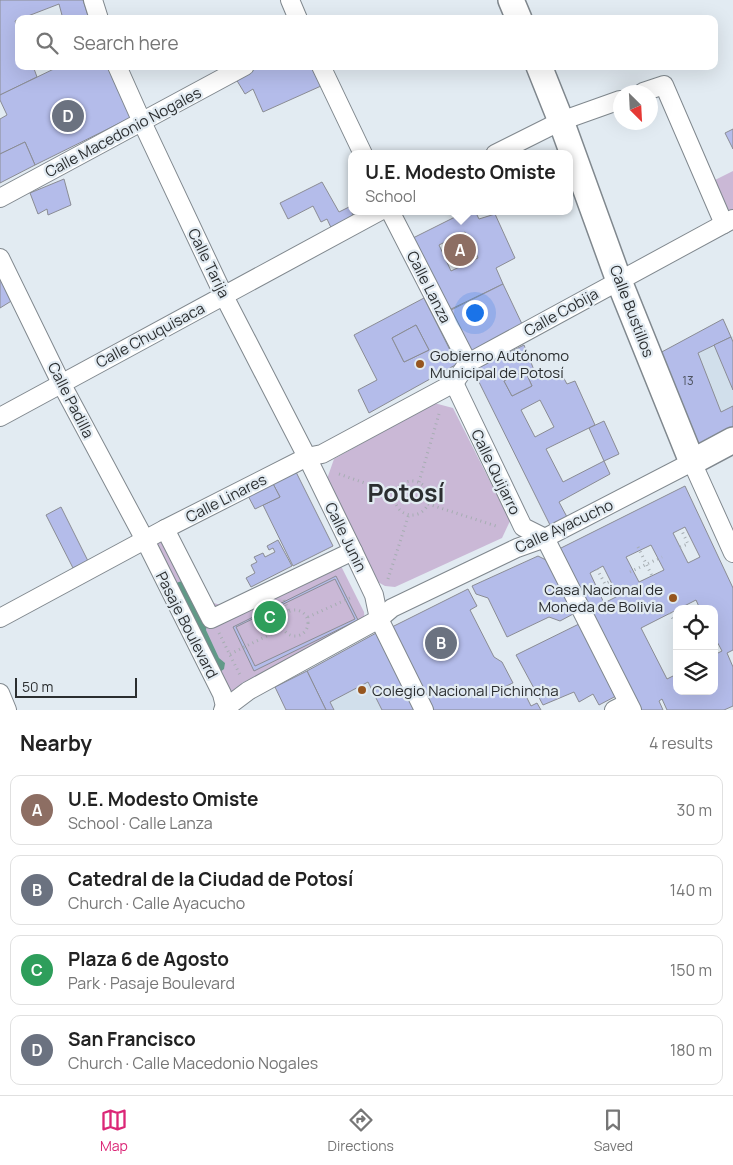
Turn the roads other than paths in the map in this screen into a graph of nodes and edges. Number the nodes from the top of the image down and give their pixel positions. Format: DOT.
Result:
graph roads {
  1 [pos="93,0"];
  2 [pos="290,0"];
  3 [pos="511,0"];
  4 [pos="99,15"];
  5 [pos="296,15"];
  6 [pos="517,15"];
  7 [pos="119,70"];
  8 [pos="238,70"];
  9 [pos="323,70"];
  10 [pos="541,70"];
  11 [pos="658,87"];
  12 [pos="613,102"];
  13 [pos="561,121"];
  14 [pos="142,122"];
  15 [pos="360,150"];
  16 [pos="503,150"];
  17 [pos="572,150"];
  18 [pos="573,154"];
  19 [pos="0,198"];
  20 [pos="373,215"];
  21 [pos="392,215"];
  22 [pos="728,221"];
  23 [pos="0,258"];
  24 [pos="619,281"];
  25 [pos="224,296"];
  26 [pos="468,363"];
  27 [pos="61,383"];
  28 [pos="454,383"];
  29 [pos="0,417"];
  30 [pos="733,440"];
  31 [pos="307,456"];
  32 [pos="692,462"];
  33 [pos="165,530"];
  34 [pos="545,538"];
  35 [pos="145,540"];
  36 [pos="353,551"];
  37 [pos="733,553"];
  38 [pos="385,614"];
  39 [pos="0,618"];
  40 [pos="0,693"];
  41 [pos="624,708"];
  42 [pos="7,710"];
  43 [pos="224,710"];
  44 [pos="424,710"];
  1 -- 4 [label="street"];
  2 -- 5 [label="street"];
  3 -- 6 [label="main road"];
  7 -- 14 [label="street, Calle Tarija"];
  8 -- 14 [label="street, Calle Macedonio Nogales"];
  9 -- 15 [label="street"];
  10 -- 13 [label="main road, Calle Bustillos"];
  11 -- 22 [label="street"];
  12 -- 13 [label="street"];
  13 -- 16 [label="street"];
  13 -- 17 [label="main road, Calle Bustillos"];
  14 -- 19 [label="street, Calle Macedonio Nogales"];
  14 -- 25 [label="street, Calle Tarija"];
  18 -- 24 [label="main road, Calle Bustillos"];
  20 -- 25 [label="street, Calle Chuquisaca"];
  21 -- 26 [label="street, Calle Lanza"];
  22 -- 24 [label="street, Calle Cobija"];
  23 -- 27 [label="street, Calle Padilla"];
  24 -- 26 [label="street, Calle Cobija"];
  24 -- 32 [label="main road, Calle Bustillos"];
  25 -- 27 [label="street, Calle Chuquisaca"];
  25 -- 31 [label="street, Calle Tarija"];
  26 -- 28 [label="street"];
  27 -- 29 [label="street, Calle Chuquisaca"];
  27 -- 35 [label="street, Calle Padilla"];
  28 -- 31 [label="street, Calle Linares"];
  28 -- 34 [label="street, Calle Quijarro"];
  30 -- 32 [label="main road, Calle Ayacucho"];
  31 -- 33 [label="street, Calle Linares"];
  31 -- 36 [label="street, Calle Junin"];
  32 -- 34 [label="street, Calle Ayacucho"];
  32 -- 37 [label="street, Calle Bustillos"];
  33 -- 35 [label="street, Calle Linares"];
  33 -- 36 [label="street, Pasaje Boulevard"];
  34 -- 38 [label="street, Calle Ayacucho"];
  34 -- 41 [label="street"];
  35 -- 39 [label="street, Calle Linares"];
  35 -- 43 [label="street, Pasaje Boulevard"];
  36 -- 38 [label="street, Calle Junin"];
  38 -- 43 [label="street, Calle Ayacucho"];
  38 -- 44 [label="street, Calle Junin"];
  40 -- 42 [label="street"];
}
